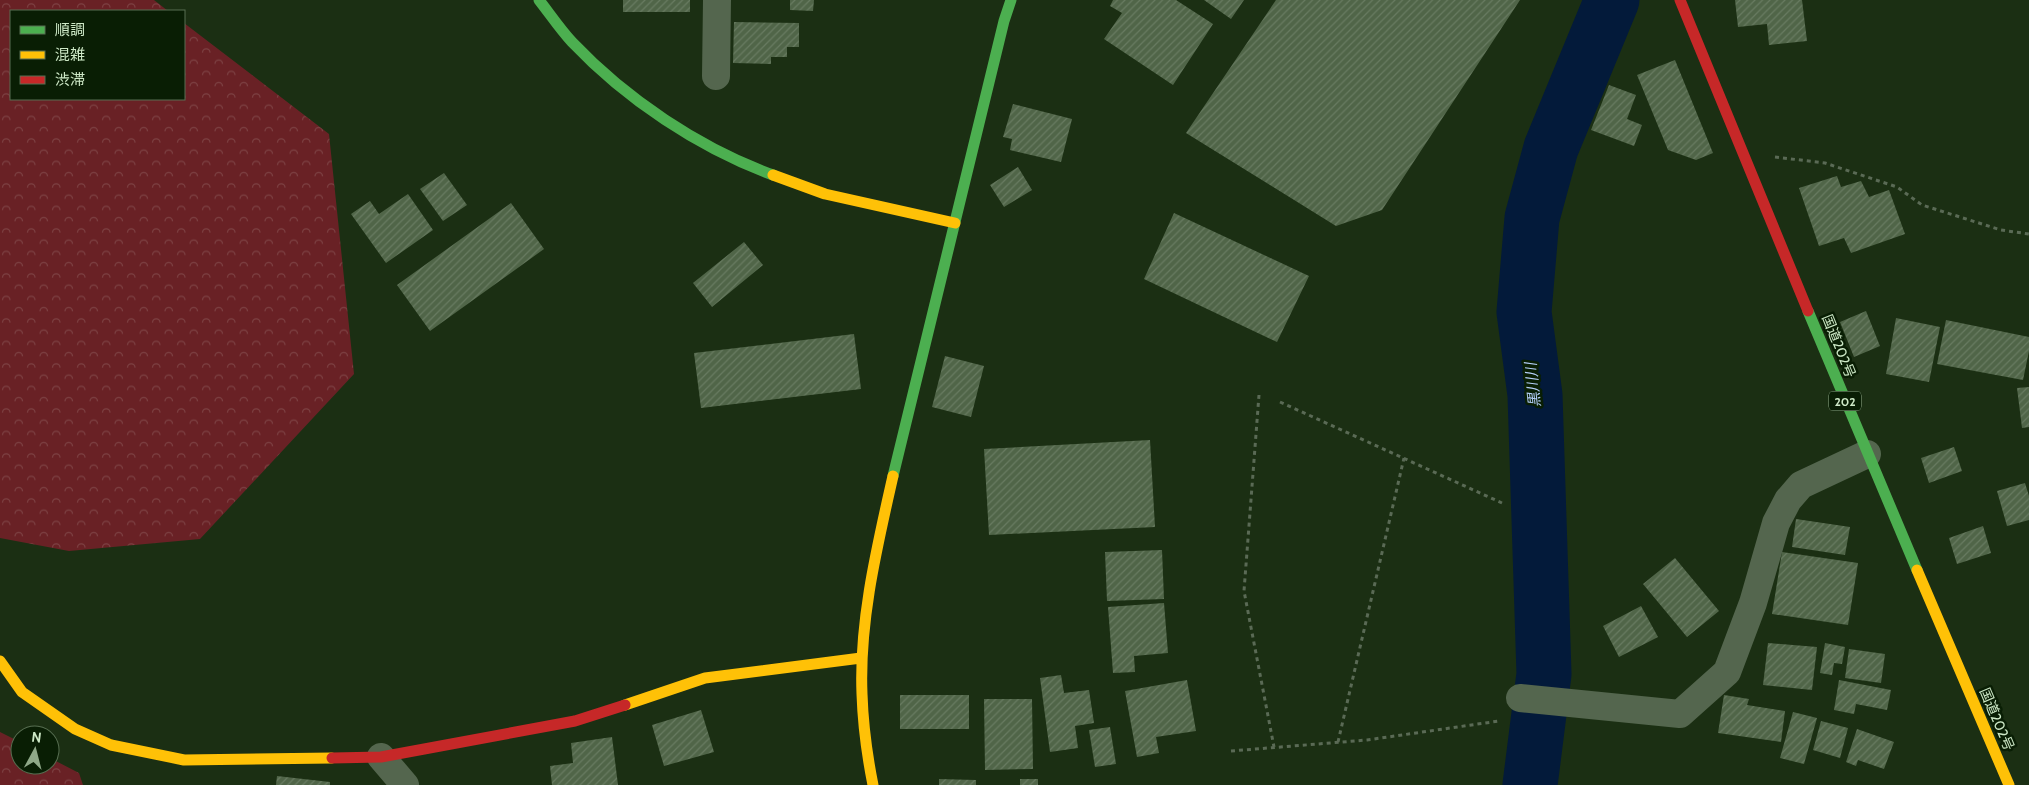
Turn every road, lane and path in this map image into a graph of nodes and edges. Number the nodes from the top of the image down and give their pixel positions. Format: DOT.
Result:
graph roads {
  1 [pos="539,0"];
  2 [pos="717,0"];
  3 [pos="1011,0"];
  4 [pos="1684,5"];
  5 [pos="716,76"];
  6 [pos="1742,153"];
  7 [pos="955,223"];
  8 [pos="2029,234"];
  9 [pos="1259,395"];
  10 [pos="1280,402"];
  11 [pos="1867,454"];
  12 [pos="1404,458"];
  13 [pos="1502,503"];
  14 [pos="861,658"];
  15 [pos="0,661"];
  16 [pos="1520,698"];
  17 [pos="1499,721"];
  18 [pos="1338,742"];
  19 [pos="1274,747"];
  20 [pos="1231,751"];
  21 [pos="381,757"];
  22 [pos="405,785"];
  23 [pos="873,785"];
  24 [pos="2009,785"];
  1 -- 7 [label="main road"];
  2 -- 5 [label="street"];
  3 -- 7 [label="main road"];
  4 -- 6 [label="main road, 国道202号 / 202"];
  6 -- 8 [label="path"];
  6 -- 11 [label="main road, 国道202号 / 202"];
  7 -- 14 [label="main road"];
  9 -- 19 [label="path"];
  10 -- 12 [label="path"];
  11 -- 16 [label="street"];
  11 -- 24 [label="main road, 国道202号 / 202"];
  12 -- 13 [label="path"];
  12 -- 18 [label="path"];
  14 -- 21 [label="main road"];
  14 -- 23 [label="main road"];
  15 -- 21 [label="main road"];
  17 -- 18 [label="path"];
  18 -- 19 [label="path"];
  19 -- 20 [label="path"];
  21 -- 22 [label="street"];
}
